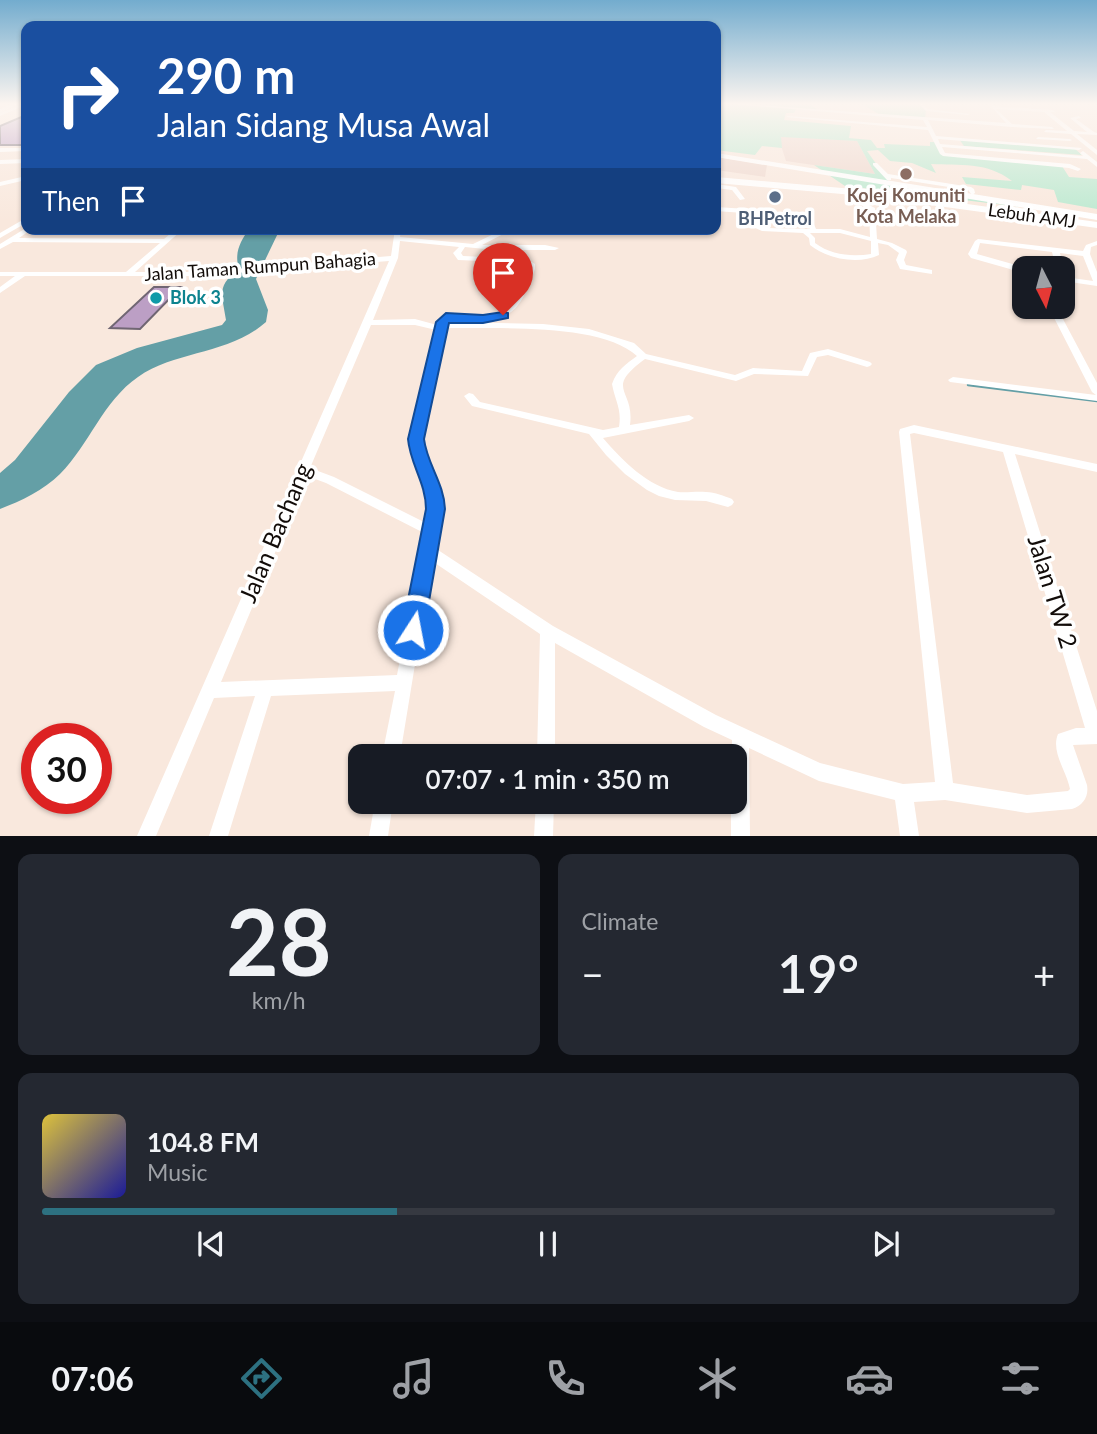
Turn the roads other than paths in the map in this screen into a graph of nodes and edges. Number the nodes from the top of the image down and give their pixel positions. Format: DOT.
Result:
graph roads {
  1 [pos="1013,143"];
  2 [pos="1073,143"];
  3 [pos="939,145"];
  4 [pos="1079,148"];
  5 [pos="0,150"];
  6 [pos="21,150"];
  7 [pos="721,155"];
  8 [pos="721,155"];
  9 [pos="1089,158"];
  10 [pos="21,159"];
  11 [pos="0,160"];
  12 [pos="876,163"];
  13 [pos="1097,165"];
  14 [pos="1078,169"];
  15 [pos="721,178"];
  16 [pos="888,178"];
  17 [pos="21,179"];
  18 [pos="721,179"];
  19 [pos="0,184"];
  20 [pos="721,187"];
  21 [pos="865,193"];
  22 [pos="742,199"];
  23 [pos="1006,205"];
  24 [pos="721,209"];
  25 [pos="746,211"];
  26 [pos="21,216"];
  27 [pos="1097,220"];
  28 [pos="21,223"];
  29 [pos="0,228"];
  30 [pos="13,228"];
  31 [pos="809,230"];
  32 [pos="21,234"];
  33 [pos="77,235"];
  34 [pos="174,235"];
  35 [pos="398,235"];
  36 [pos="497,235"];
  37 [pos="0,236"];
  38 [pos="12,240"];
  39 [pos="68,240"];
  40 [pos="167,241"];
  41 [pos="872,241"];
  42 [pos="397,242"];
  43 [pos="1097,243"];
  44 [pos="474,246"];
  45 [pos="0,247"];
  46 [pos="462,247"];
  47 [pos="555,248"];
  48 [pos="1055,249"];
  49 [pos="1086,254"];
  50 [pos="1057,256"];
  51 [pos="394,258"];
  52 [pos="360,259"];
  53 [pos="1012,267"];
  54 [pos="0,268"];
  55 [pos="135,268"];
  56 [pos="192,269"];
  57 [pos="929,272"];
  58 [pos="0,274"];
  59 [pos="23,274"];
  60 [pos="388,274"];
  61 [pos="127,275"];
  62 [pos="1075,278"];
  63 [pos="1097,283"];
  64 [pos="0,291"];
  65 [pos="1059,319"];
  66 [pos="367,323"];
  67 [pos="442,327"];
  68 [pos="643,356"];
  69 [pos="867,364"];
  70 [pos="953,380"];
  71 [pos="1097,392"];
  72 [pos="469,396"];
  73 [pos="1097,398"];
  74 [pos="690,418"];
  75 [pos="624,429"];
  76 [pos="594,433"];
  77 [pos="1008,449"];
  78 [pos="1097,468"];
  79 [pos="303,470"];
  80 [pos="728,502"];
  81 [pos="431,531"];
  82 [pos="428,551"];
  83 [pos="548,631"];
  84 [pos="403,683"];
  85 [pos="266,687"];
  86 [pos="209,690"];
  87 [pos="741,736"];
  88 [pos="1096,736"];
  89 [pos="393,744"];
  90 [pos="546,744"];
  91 [pos="945,791"];
  92 [pos="902,793"];
  93 [pos="382,814"];
  94 [pos="544,814"];
  95 [pos="146,835"];
  96 [pos="218,835"];
  97 [pos="379,835"];
  98 [pos="543,835"];
  99 [pos="740,835"];
  100 [pos="910,835"];
  1 -- 4 [label="street"];
  2 -- 4 [label="street"];
  3 -- 9 [label="street"];
  3 -- 14 [label="street"];
  4 -- 9 [label="street"];
  5 -- 6 [label="street"];
  7 -- 16 [label="main road"];
  8 -- 23 [label="main road"];
  9 -- 13 [label="street"];
  10 -- 11 [label="highway"];
  12 -- 16 [label="street"];
  15 -- 23 [label="highway, Lebuh AMJ"];
  16 -- 27 [label="main road"];
  17 -- 19 [label="street"];
  18 -- 21 [label="highway, Lebuh AMJ"];
  20 -- 22 [label="street"];
  21 -- 27 [label="highway, Lebuh AMJ"];
  21 -- 41 [label="street"];
  23 -- 27 [label="main road"];
  23 -- 27 [label="highway, Lebuh AMJ"];
  24 -- 25 [label="street"];
  25 -- 31 [label="street"];
  25 -- 31 [label="street"];
  26 -- 29 [label="street"];
  28 -- 30 [label="street"];
  29 -- 30 [label="street"];
  30 -- 37 [label="street"];
  31 -- 41 [label="street"];
  31 -- 41 [label="street"];
  32 -- 38 [label="street"];
  33 -- 39 [label="street"];
  34 -- 40 [label="street"];
  35 -- 42 [label="street, Jalan Bachang"];
  36 -- 44 [label="street"];
  38 -- 39 [label="street"];
  38 -- 45 [label="street"];
  39 -- 40 [label="street"];
  40 -- 55 [label="street"];
  41 -- 57 [label="street"];
  42 -- 46 [label="street"];
  42 -- 51 [label="street, Jalan Bachang"];
  42 -- 52 [label="street"];
  43 -- 49 [label="street"];
  44 -- 46 [label="street"];
  44 -- 47 [label="street"];
  46 -- 67 [label="street"];
  48 -- 49 [label="street"];
  48 -- 50 [label="street"];
  48 -- 53 [label="street"];
  49 -- 63 [label="street"];
  51 -- 52 [label="street, Jalan Taman Rumpun Bahagia"];
  51 -- 60 [label="street, Jalan Bachang"];
  52 -- 60 [label="street"];
  52 -- 61 [label="street, Jalan Taman Rumpun Bahagia"];
  54 -- 55 [label="street"];
  55 -- 56 [label="street"];
  55 -- 61 [label="street"];
  58 -- 59 [label="street, Jalan Taman Rumpun Bahagia"];
  59 -- 61 [label="street, Jalan Taman Rumpun Bahagia"];
  59 -- 64 [label="street"];
  60 -- 66 [label="street, Jalan Bachang"];
  62 -- 63 [label="street"];
  65 -- 71 [label="street"];
  66 -- 67 [label="street"];
  66 -- 79 [label="street, Jalan Bachang"];
  67 -- 68 [label="street"];
  67 -- 81 [label="street"];
  68 -- 69 [label="street"];
  68 -- 75 [label="street"];
  70 -- 73 [label="street"];
  72 -- 76 [label="street"];
  74 -- 75 [label="street"];
  75 -- 76 [label="street"];
  76 -- 80 [label="street"];
  77 -- 78 [label="street"];
  77 -- 88 [label="street, Jalan TW 2"];
  77 -- 91 [label="street"];
  79 -- 81 [label="street"];
  79 -- 86 [label="street, Jalan Bachang"];
  81 -- 82 [label="street"];
  82 -- 83 [label="street"];
  82 -- 84 [label="street"];
  83 -- 87 [label="street"];
  83 -- 90 [label="street"];
  84 -- 85 [label="street"];
  84 -- 89 [label="street"];
  85 -- 86 [label="street"];
  85 -- 96 [label="street"];
  86 -- 95 [label="street, Jalan Bachang"];
  87 -- 92 [label="street"];
  87 -- 99 [label="street"];
  88 -- 91 [label="street"];
  91 -- 92 [label="street"];
  92 -- 100 [label="street"];
  93 -- 97 [label="street"];
  94 -- 98 [label="street"];
}
